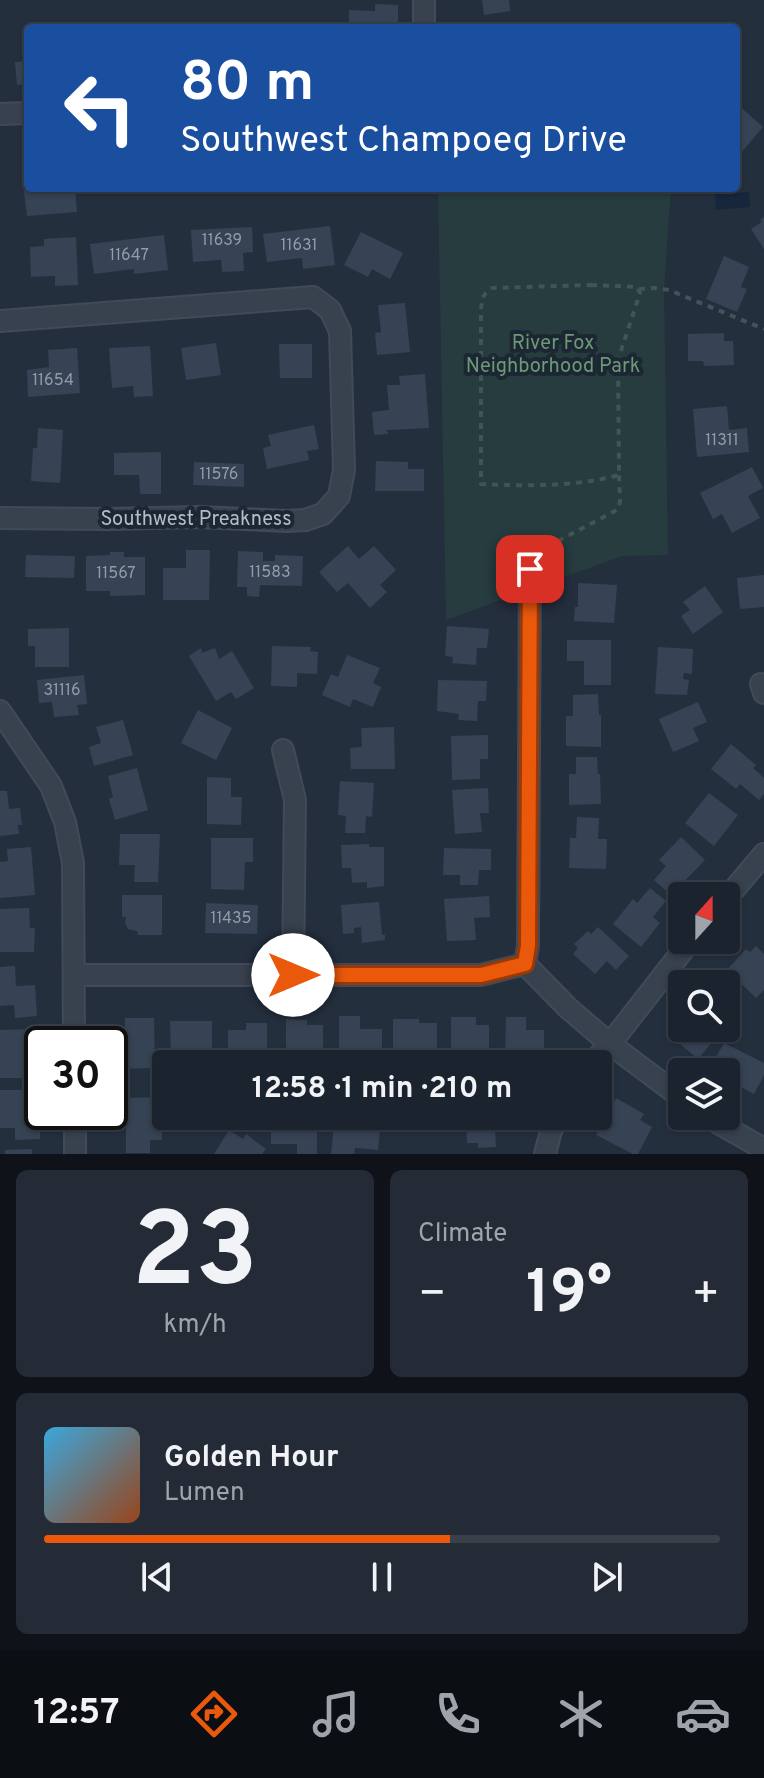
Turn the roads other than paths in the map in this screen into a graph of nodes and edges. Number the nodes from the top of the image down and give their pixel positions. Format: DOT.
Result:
graph roads {
  1 [pos="424,0"];
  2 [pos="424,24"];
  3 [pos="24,113"];
  4 [pos="0,114"];
  5 [pos="0,321"];
  6 [pos="0,518"];
  7 [pos="530,569"];
  8 [pos="0,711"];
  9 [pos="283,750"];
  10 [pos="764,854"];
  11 [pos="740,882"];
  12 [pos="680,954"];
  13 [pos="525,964"];
  14 [pos="75,975"];
  15 [pos="293,975"];
  16 [pos="74,1026"];
  17 [pos="610,1044"];
  18 [pos="604,1050"];
  19 [pos="668,1088"];
  20 [pos="75,1130"];
  21 [pos="552,1130"];
  22 [pos="731,1130"];
  23 [pos="764,1149"];
  24 [pos="75,1154"];
  25 [pos="545,1154"];
  1 -- 2 [label="street"];
  3 -- 4 [label="street"];
  5 -- 6 [label="street, Southwest Preakness"];
  7 -- 13 [label="street"];
  8 -- 14 [label="street"];
  9 -- 15 [label="street"];
  10 -- 11 [label="street"];
  12 -- 17 [label="street"];
  13 -- 15 [label="street"];
  13 -- 17 [label="street"];
  14 -- 15 [label="street"];
  14 -- 16 [label="street"];
  17 -- 18 [label="street"];
  17 -- 19 [label="street"];
  20 -- 24 [label="street"];
  21 -- 25 [label="street"];
  22 -- 23 [label="street"];
}
